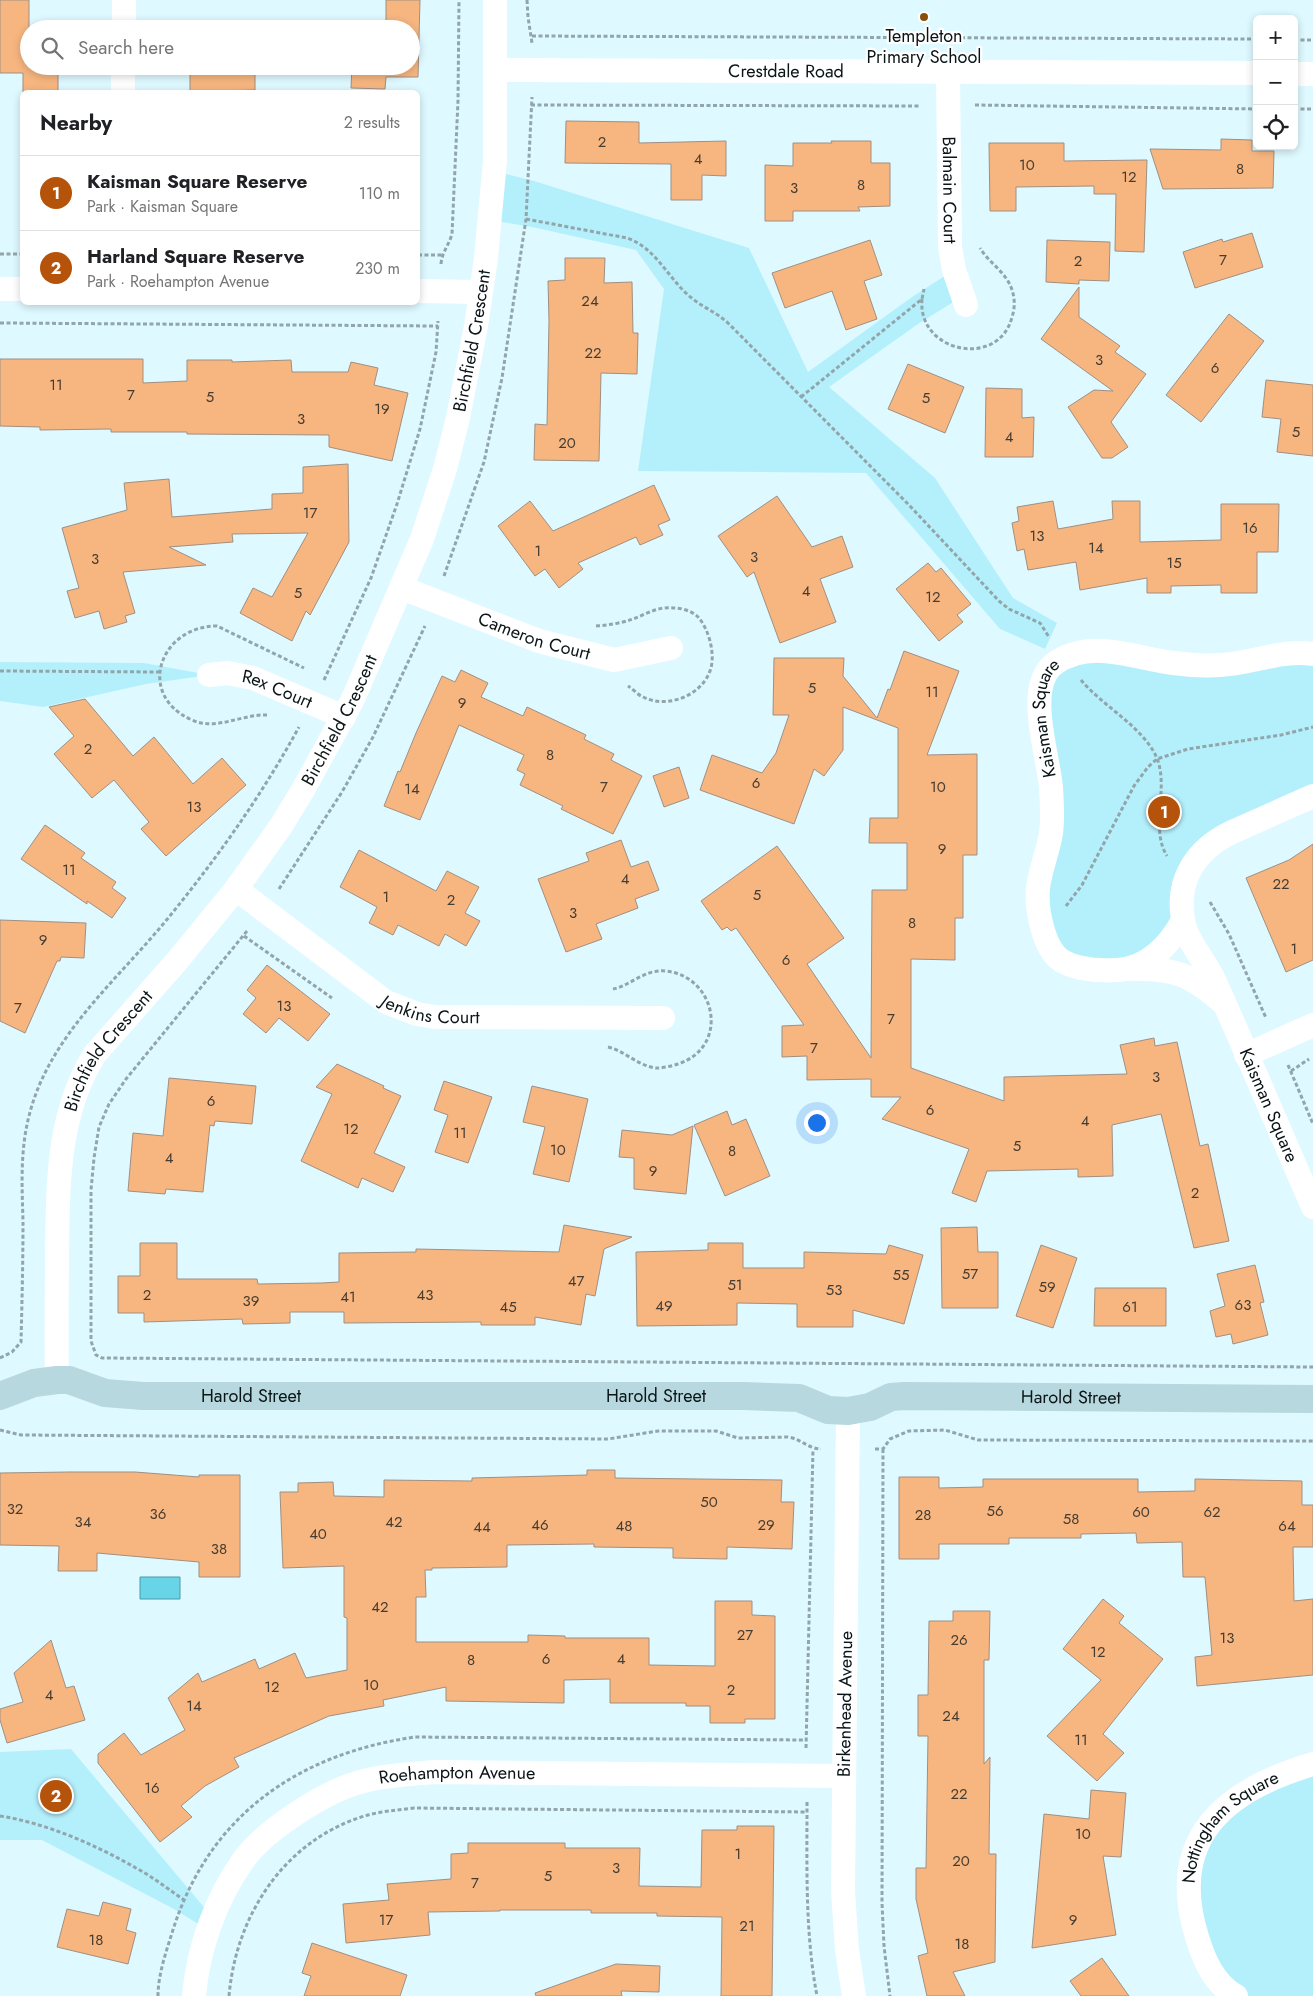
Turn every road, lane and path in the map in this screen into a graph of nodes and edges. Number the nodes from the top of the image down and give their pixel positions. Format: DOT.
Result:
graph roads {
  1 [pos="124,0"];
  2 [pos="459,0"];
  3 [pos="495,0"];
  4 [pos="528,0"];
  5 [pos="124,20"];
  6 [pos="532,36"];
  7 [pos="1253,40"];
  8 [pos="1298,40"];
  9 [pos="1313,40"];
  10 [pos="532,43"];
  11 [pos="495,70"];
  12 [pos="948,71"];
  13 [pos="1253,73"];
  14 [pos="1298,74"];
  15 [pos="1313,74"];
  16 [pos="123,75"];
  17 [pos="123,90"];
  18 [pos="532,97"];
  19 [pos="924,106"];
  20 [pos="978,106"];
  21 [pos="1253,109"];
  22 [pos="1298,109"];
  23 [pos="1313,109"];
  24 [pos="526,219"];
  25 [pos="0,254"];
  26 [pos="20,254"];
  27 [pos="420,255"];
  28 [pos="442,255"];
  29 [pos="441,267"];
  30 [pos="0,289"];
  31 [pos="20,289"];
  32 [pos="924,289"];
  33 [pos="420,291"];
  34 [pos="480,292"];
  35 [pos="966,305"];
  36 [pos="438,321"];
  37 [pos="0,322"];
  38 [pos="438,326"];
  39 [pos="801,397"];
  40 [pos="402,588"];
  41 [pos="426,625"];
  42 [pos="1052,642"];
  43 [pos="671,648"];
  44 [pos="1313,654"];
  45 [pos="0,671"];
  46 [pos="159,672"];
  47 [pos="209,675"];
  48 [pos="324,678"];
  49 [pos="1080,678"];
  50 [pos="344,717"];
  51 [pos="1313,727"];
  52 [pos="1157,760"];
  53 [pos="1313,796"];
  54 [pos="1170,861"];
  55 [pos="280,888"];
  56 [pos="236,889"];
  57 [pos="1208,900"];
  58 [pos="1183,920"];
  59 [pos="1041,923"];
  60 [pos="244,936"];
  61 [pos="1130,969"];
  62 [pos="1225,1005"];
  63 [pos="663,1018"];
  64 [pos="1267,1021"];
  65 [pos="1313,1025"];
  66 [pos="1246,1055"];
  67 [pos="1313,1057"];
  68 [pos="1313,1124"];
  69 [pos="1313,1207"];
  70 [pos="21,1342"];
  71 [pos="0,1358"];
  72 [pos="1313,1367"];
  73 [pos="57,1380"];
  74 [pos="0,1396"];
  75 [pos="1313,1399"];
  76 [pos="848,1411"];
  77 [pos="0,1430"];
  78 [pos="1313,1441"];
  79 [pos="870,1449"];
  80 [pos="883,1449"];
  81 [pos="806,1751"];
  82 [pos="1313,1764"];
  83 [pos="844,1776"];
  84 [pos="807,1802"];
  85 [pos="807,1812"];
  86 [pos="0,1816"];
  87 [pos="184,1900"];
  88 [pos="194,1996"];
  89 [pos="229,1996"];
  90 [pos="817,1996"];
  91 [pos="854,1996"];
  92 [pos="890,1996"];
  93 [pos="1236,1996"];
  1 -- 5 [label="street"];
  2 -- 28 [label="path"];
  3 -- 11 [label="street, Birchfield Crescent"];
  4 -- 6 [label="path"];
  6 -- 7 [label="path"];
  6 -- 10 [label="path"];
  8 -- 9 [label="path"];
  11 -- 12 [label="street, Crestdale Road"];
  11 -- 34 [label="street, Birchfield Crescent"];
  12 -- 13 [label="street, Crestdale Road"];
  12 -- 35 [label="street, Balmain Court"];
  14 -- 15 [label="street"];
  16 -- 17 [label="street"];
  18 -- 19 [label="path"];
  20 -- 21 [label="path"];
  22 -- 23 [label="path"];
  24 -- 39 [label="path"];
  25 -- 26 [label="path"];
  27 -- 28 [label="path"];
  28 -- 29 [label="path"];
  30 -- 31 [label="street"];
  32 -- 39 [label="path"];
  33 -- 34 [label="street"];
  34 -- 40 [label="street, Birchfield Crescent"];
  36 -- 38 [label="path"];
  37 -- 38 [label="path"];
  38 -- 48 [label="path"];
  39 -- 42 [label="path"];
  40 -- 43 [label="street, Cameron Court"];
  40 -- 50 [label="street, Birchfield Crescent"];
  41 -- 55 [label="path"];
  44 -- 59 [label="street, Kaisman Square"];
  45 -- 46 [label="path"];
  47 -- 50 [label="street, Rex Court"];
  49 -- 52 [label="path"];
  50 -- 56 [label="street, Birchfield Crescent"];
  51 -- 52 [label="path"];
  52 -- 54 [label="path"];
  52 -- 59 [label="path"];
  53 -- 58 [label="street, Kaisman Square"];
  56 -- 63 [label="street, Jenkins Court"];
  56 -- 73 [label="street, Birchfield Crescent"];
  57 -- 64 [label="path"];
  58 -- 61 [label="street, Kaisman Square"];
  58 -- 62 [label="street, Kaisman Square"];
  59 -- 61 [label="street, Kaisman Square"];
  60 -- 72 [label="path"];
  61 -- 62 [label="street, Kaisman Square"];
  62 -- 66 [label="street, Kaisman Square"];
  65 -- 66 [label="street"];
  66 -- 69 [label="street, Kaisman Square"];
  67 -- 68 [label="path"];
  70 -- 71 [label="path"];
  73 -- 74 [label="street, Harold Street"];
  73 -- 76 [label="street, Harold Street"];
  75 -- 76 [label="street, Harold Street"];
  76 -- 83 [label="street, Birkenhead Avenue"];
  77 -- 81 [label="path"];
  78 -- 80 [label="path"];
  79 -- 80 [label="path"];
  80 -- 92 [label="path"];
  82 -- 93 [label="street, Nottingham Square"];
  83 -- 88 [label="street, Roehampton Avenue"];
  83 -- 91 [label="street, Birkenhead Avenue"];
  84 -- 85 [label="path"];
  85 -- 89 [label="path"];
  85 -- 90 [label="path"];
  86 -- 87 [label="path"];
}
